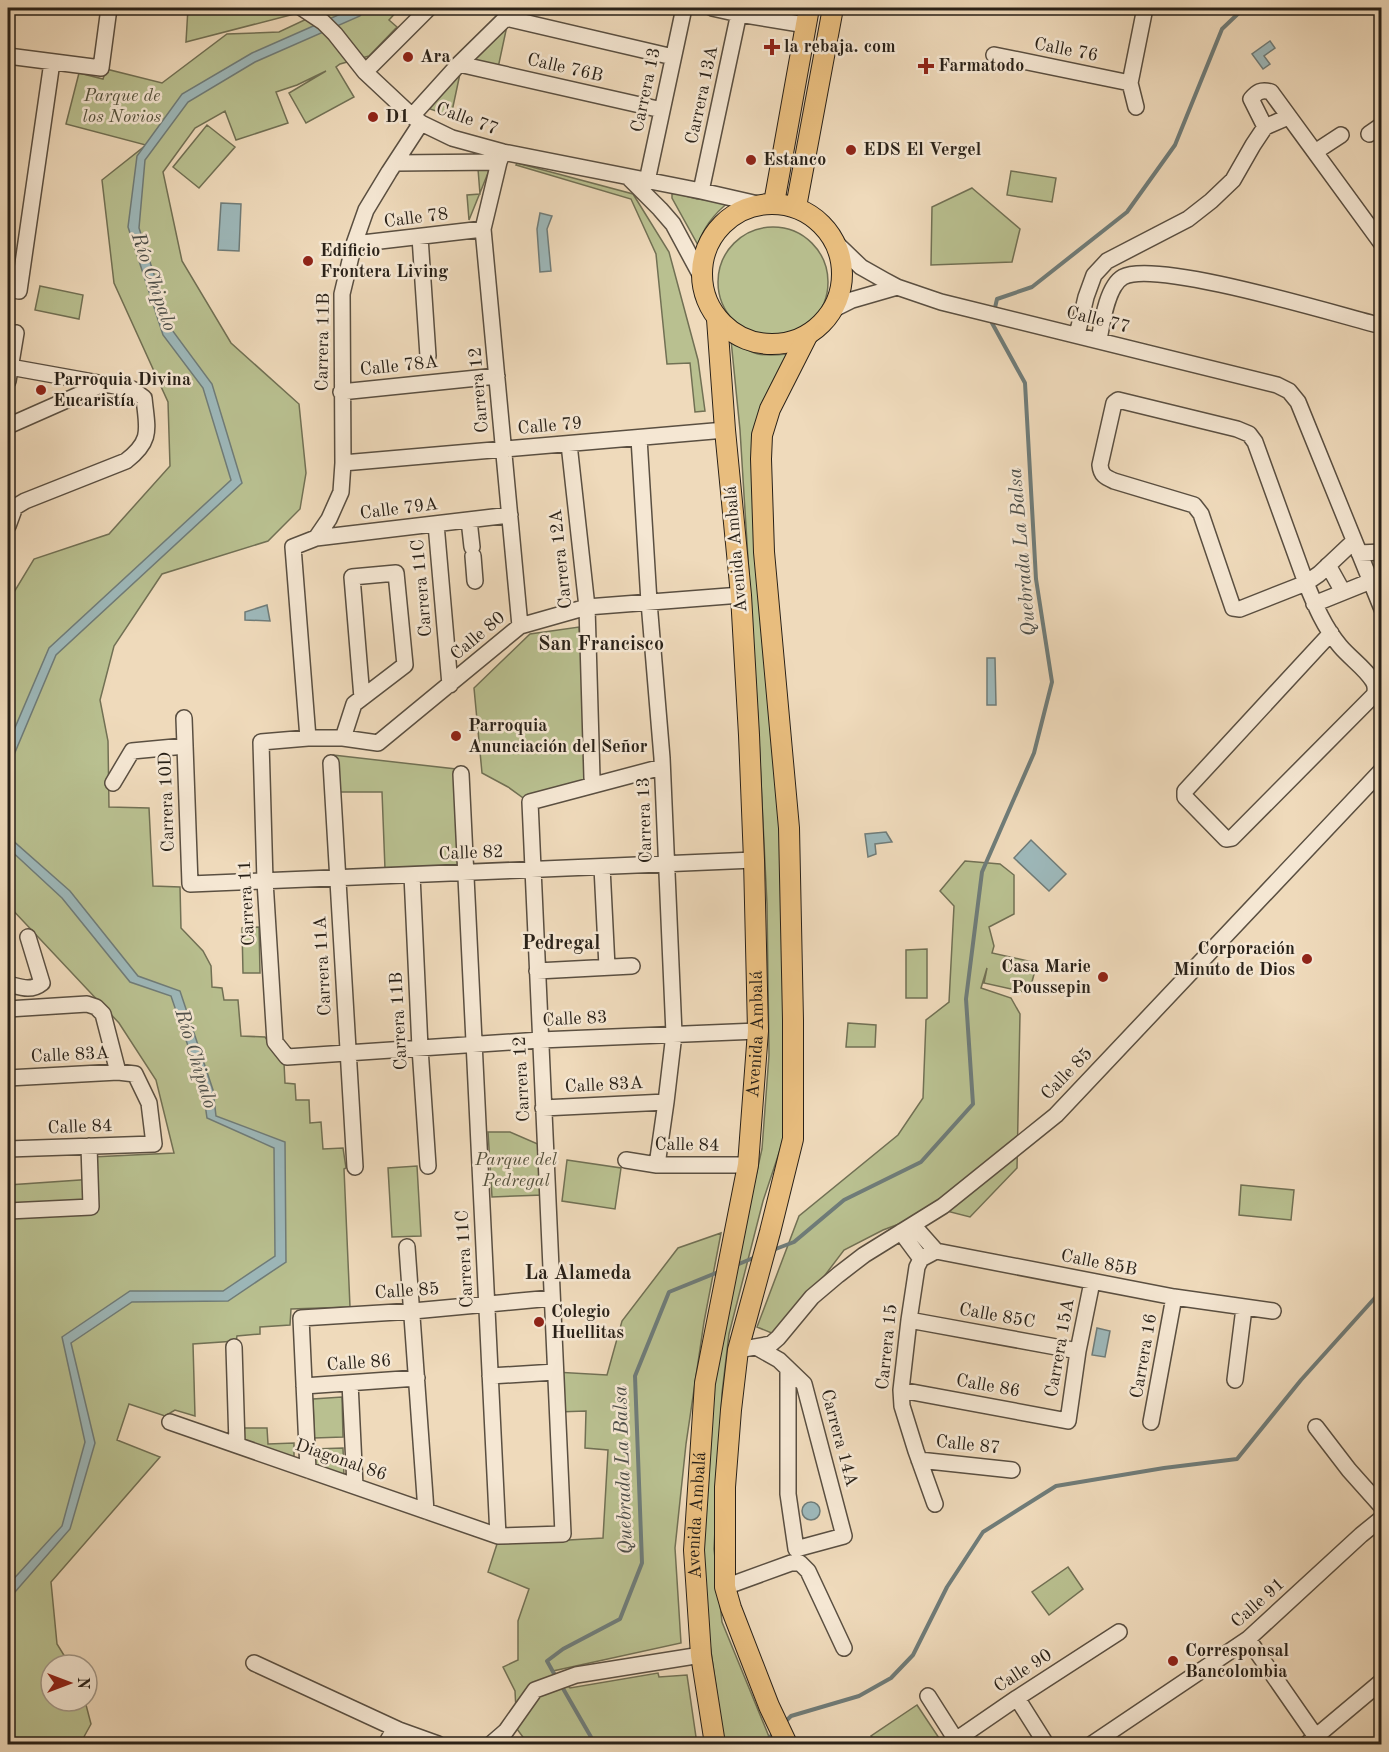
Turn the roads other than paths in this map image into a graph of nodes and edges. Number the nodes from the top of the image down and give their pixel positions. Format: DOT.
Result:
graph roads {
  1 [pos="110,8"];
  2 [pos="429,8"];
  3 [pos="684,8"];
  4 [pos="712,8"];
  5 [pos="833,8"];
  6 [pos="1145,8"];
  7 [pos="307,11"];
  8 [pos="739,11"];
  9 [pos="511,13"];
  10 [pos="807,16"];
  11 [pos="8,56"];
  12 [pos="994,56"];
  13 [pos="673,57"];
  14 [pos="52,62"];
  15 [pos="459,64"];
  16 [pos="362,68"];
  17 [pos="1130,83"];
  18 [pos="1136,107"];
  19 [pos="662,110"];
  20 [pos="1288,117"];
  21 [pos="417,120"];
  22 [pos="1265,127"];
  23 [pos="1341,135"];
  24 [pos="1315,152"];
  25 [pos="501,157"];
  26 [pos="395,163"];
  27 [pos="628,177"];
  28 [pos="647,181"];
  29 [pos="701,191"];
  30 [pos="766,204"];
  31 [pos="796,207"];
  32 [pos="483,229"];
  33 [pos="420,237"];
  34 [pos="835,242"];
  35 [pos="354,244"];
  36 [pos="1382,244"];
  37 [pos="701,276"];
  38 [pos="897,287"];
  39 [pos="13,290"];
  40 [pos="834,309"];
  41 [pos="717,320"];
  42 [pos="1382,326"];
  43 [pos="16,333"];
  44 [pos="1077,334"];
  45 [pos="807,336"];
  46 [pos="1099,340"];
  47 [pos="428,356"];
  48 [pos="9,374"];
  49 [pos="497,376"];
  50 [pos="103,384"];
  51 [pos="341,392"];
  52 [pos="10,420"];
  53 [pos="725,430"];
  54 [pos="639,438"];
  55 [pos="569,444"];
  56 [pos="504,449"];
  57 [pos="342,463"];
  58 [pos="510,516"];
  59 [pos="469,520"];
  60 [pos="436,524"];
  61 [pos="8,526"];
  62 [pos="316,538"];
  63 [pos="1357,547"];
  64 [pos="1382,552"];
  65 [pos="1328,565"];
  66 [pos="475,581"];
  67 [pos="1371,581"];
  68 [pos="1306,583"];
  69 [pos="1343,592"];
  70 [pos="741,595"];
  71 [pos="649,602"];
  72 [pos="1314,604"];
  73 [pos="587,607"];
  74 [pos="1382,609"];
  75 [pos="520,626"];
  76 [pos="1331,633"];
  77 [pos="450,685"];
  78 [pos="362,698"];
  79 [pos="184,718"];
  80 [pos="308,738"];
  81 [pos="343,738"];
  82 [pos="261,742"];
  83 [pos="185,746"];
  84 [pos="331,764"];
  85 [pos="662,767"];
  86 [pos="1382,770"];
  87 [pos="461,774"];
  88 [pos="592,778"];
  89 [pos="113,783"];
  90 [pos="754,860"];
  91 [pos="666,864"];
  92 [pos="602,867"];
  93 [pos="533,870"];
  94 [pos="466,872"];
  95 [pos="412,875"];
  96 [pos="338,878"];
  97 [pos="265,881"];
  98 [pos="190,884"];
  99 [pos="28,937"];
  100 [pos="632,966"];
  101 [pos="607,967"];
  102 [pos="537,971"];
  103 [pos="8,984"];
  104 [pos="8,1009"];
  105 [pos="758,1032"];
  106 [pos="674,1034"];
  107 [pos="540,1040"];
  108 [pos="474,1043"];
  109 [pos="420,1048"];
  110 [pos="348,1054"];
  111 [pos="286,1057"];
  112 [pos="118,1072"];
  113 [pos="8,1078"];
  114 [pos="666,1101"];
  115 [pos="543,1108"];
  116 [pos="154,1144"];
  117 [pos="89,1146"];
  118 [pos="8,1149"];
  119 [pos="626,1160"];
  120 [pos="748,1164"];
  121 [pos="657,1165"];
  122 [pos="428,1166"];
  123 [pos="355,1167"];
  124 [pos="8,1210"];
  125 [pos="907,1229"];
  126 [pos="407,1247"];
  127 [pos="936,1251"];
  128 [pos="921,1259"];
  129 [pos="1092,1282"];
  130 [pos="1174,1297"];
  131 [pos="552,1298"];
  132 [pos="487,1304"];
  133 [pos="1244,1308"];
  134 [pos="413,1311"];
  135 [pos="1273,1311"];
  136 [pos="909,1320"];
  137 [pos="234,1347"];
  138 [pos="747,1348"];
  139 [pos="1078,1351"];
  140 [pos="783,1365"];
  141 [pos="555,1372"];
  142 [pos="490,1376"];
  143 [pos="417,1378"];
  144 [pos="1234,1380"];
  145 [pos="350,1383"];
  146 [pos="304,1386"];
  147 [pos="901,1390"];
  148 [pos="1068,1421"];
  149 [pos="170,1422"];
  150 [pos="1151,1422"];
  151 [pos="1316,1427"];
  152 [pos="237,1444"];
  153 [pos="919,1460"];
  154 [pos="308,1470"];
  155 [pos="1012,1470"];
  156 [pos="356,1486"];
  157 [pos="935,1504"];
  158 [pos="1382,1507"];
  159 [pos="426,1511"];
  160 [pos="1382,1518"];
  161 [pos="498,1536"];
  162 [pos="725,1587"];
  163 [pos="1119,1632"];
  164 [pos="1248,1639"];
  165 [pos="844,1648"];
  166 [pos="701,1655"];
  167 [pos="254,1663"];
  168 [pos="1382,1681"];
  169 [pos="928,1696"];
  170 [pos="1017,1698"];
  171 [pos="399,1730"];
  172 [pos="1313,1740"];
  173 [pos="953,1742"];
  174 [pos="386,1744"];
  175 [pos="438,1744"];
  176 [pos="490,1744"];
  177 [pos="715,1744"];
  178 [pos="787,1744"];
  179 [pos="1046,1744"];
  180 [pos="1092,1744"];
  1 -- 14 [label="street"];
  2 -- 16 [label="street"];
  3 -- 13 [label="street, Carrera 13"];
  4 -- 8 [label="street"];
  5 -- 31 [label="main road"];
  6 -- 17 [label="street"];
  7 -- 16 [label="street, Calle 77"];
  8 -- 10 [label="street"];
  8 -- 29 [label="street, Carrera 13A"];
  9 -- 13 [label="street"];
  9 -- 15 [label="street, Carrera 11B"];
  10 -- 30 [label="main road"];
  11 -- 14 [label="street"];
  12 -- 17 [label="street, Calle 76"];
  13 -- 19 [label="street, Carrera 13"];
  14 -- 39 [label="street"];
  15 -- 19 [label="street, Calle 76B"];
  15 -- 21 [label="street, Carrera 11B"];
  16 -- 21 [label="street, Calle 77"];
  17 -- 18 [label="street"];
  19 -- 28 [label="street, Carrera 13"];
  20 -- 22 [label="street"];
  20 -- 22 [label="street"];
  20 -- 24 [label="street"];
  21 -- 25 [label="street, Calle 77"];
  21 -- 26 [label="street, Carrera 11B"];
  22 -- 44 [label="street"];
  23 -- 24 [label="street"];
  24 -- 36 [label="street"];
  25 -- 26 [label="street"];
  25 -- 27 [label="street, Calle 77"];
  25 -- 32 [label="street, Carrera 12"];
  26 -- 35 [label="street, Carrera 11B"];
  27 -- 28 [label="street, Calle 77"];
  27 -- 37 [label="street"];
  28 -- 29 [label="street, Calle 77"];
  29 -- 30 [label="street, Calle 77"];
  30 -- 31 [label="main road"];
  30 -- 37 [label="main road"];
  31 -- 34 [label="main road"];
  32 -- 33 [label="street, Calle 78"];
  32 -- 49 [label="street, Carrera 12"];
  33 -- 35 [label="street, Calle 78"];
  33 -- 47 [label="street"];
  34 -- 38 [label="street, Calle 77"];
  34 -- 40 [label="main road"];
  35 -- 51 [label="street, Carrera 11B"];
  37 -- 41 [label="main road"];
  38 -- 40 [label="street"];
  38 -- 44 [label="street, Calle 77"];
  40 -- 45 [label="main road"];
  41 -- 45 [label="main road"];
  41 -- 53 [label="main road, Avenida Ambalá"];
  42 -- 46 [label="street"];
  43 -- 48 [label="street"];
  44 -- 46 [label="street, Calle 77"];
  45 -- 138 [label="main road, Avenida Ambalá"];
  46 -- 63 [label="street, Calle 77"];
  48 -- 50 [label="street"];
  49 -- 51 [label="street, Calle 78A"];
  49 -- 56 [label="street, Carrera 12"];
  50 -- 52 [label="street"];
  50 -- 61 [label="street"];
  51 -- 57 [label="street, Carrera 11B"];
  53 -- 54 [label="street, Calle 79"];
  53 -- 70 [label="main road, Avenida Ambalá"];
  54 -- 55 [label="street, Calle 79"];
  54 -- 71 [label="street, Carrera 13"];
  55 -- 56 [label="street, Calle 79"];
  55 -- 73 [label="street, Carrera 12A"];
  56 -- 57 [label="street, Calle 79"];
  56 -- 58 [label="street, Carrera 12"];
  57 -- 62 [label="street, Carrera 11B"];
  58 -- 59 [label="street, Calle 79A"];
  58 -- 75 [label="street, Carrera 12"];
  59 -- 60 [label="street, Calle 79A"];
  59 -- 66 [label="street"];
  60 -- 62 [label="street, Calle 79A"];
  60 -- 77 [label="street, Carrera 11C"];
  62 -- 80 [label="street, Calle 79A"];
  63 -- 64 [label="street"];
  63 -- 65 [label="street"];
  63 -- 67 [label="street"];
  65 -- 68 [label="street"];
  65 -- 69 [label="street"];
  67 -- 69 [label="street"];
  67 -- 74 [label="street"];
  68 -- 68 [label="street"];
  68 -- 72 [label="street"];
  69 -- 72 [label="street"];
  70 -- 71 [label="street, Calle 80"];
  70 -- 90 [label="main road, Avenida Ambalá"];
  71 -- 73 [label="street, Calle 80"];
  71 -- 85 [label="street, Carrera 13"];
  72 -- 76 [label="street"];
  73 -- 75 [label="street, Calle 80"];
  73 -- 88 [label="street, Carrera 12A"];
  75 -- 77 [label="street, Calle 80"];
  76 -- 76 [label="street"];
  77 -- 81 [label="street, Calle 80"];
  78 -- 78 [label="street"];
  78 -- 81 [label="street"];
  79 -- 83 [label="street, Carrera 10D"];
  80 -- 81 [label="street, Calle 80"];
  80 -- 82 [label="street, Calle 80"];
  82 -- 97 [label="street, Carrera 11"];
  83 -- 89 [label="street"];
  83 -- 98 [label="street, Carrera 10D"];
  84 -- 96 [label="street, Carrera 11A"];
  85 -- 91 [label="street, Carrera 13"];
  85 -- 93 [label="street, Carrera 12"];
  86 -- 125 [label="street, Calle 85"];
  87 -- 94 [label="street, Carrera 11C"];
  90 -- 91 [label="street, Calle 82"];
  90 -- 105 [label="main road, Avenida Ambalá"];
  91 -- 92 [label="street, Calle 82"];
  91 -- 106 [label="street, Carrera 13"];
  92 -- 93 [label="street, Calle 82"];
  92 -- 101 [label="street"];
  93 -- 94 [label="street, Calle 82"];
  93 -- 102 [label="street, Carrera 12"];
  94 -- 95 [label="street, Calle 82"];
  94 -- 108 [label="street, Carrera 11C"];
  95 -- 96 [label="street, Calle 82"];
  95 -- 109 [label="street, Carrera 11B"];
  96 -- 97 [label="street, Calle 82"];
  96 -- 110 [label="street, Carrera 11A"];
  97 -- 98 [label="street, Calle 82"];
  97 -- 111 [label="street, Carrera 11"];
  99 -- 103 [label="street"];
  100 -- 101 [label="street"];
  101 -- 102 [label="street"];
  102 -- 107 [label="street, Carrera 12"];
  104 -- 112 [label="street"];
  105 -- 106 [label="street, Calle 83"];
  105 -- 120 [label="main road, Avenida Ambalá"];
  106 -- 107 [label="street, Calle 83"];
  106 -- 114 [label="street, Carrera 13"];
  107 -- 108 [label="street, Calle 83"];
  107 -- 115 [label="street, Carrera 12"];
  108 -- 109 [label="street, Calle 83"];
  108 -- 132 [label="street, Carrera 11C"];
  109 -- 110 [label="street, Calle 83"];
  109 -- 122 [label="street, Carrera 11B"];
  110 -- 111 [label="street, Calle 83"];
  110 -- 123 [label="street, Carrera 11A"];
  112 -- 113 [label="street, Calle 83A"];
  112 -- 116 [label="street, Calle 83A"];
  114 -- 115 [label="street, Calle 83A"];
  114 -- 121 [label="street, Carrera 13"];
  115 -- 131 [label="street, Carrera 12"];
  116 -- 117 [label="street, Calle 84"];
  117 -- 118 [label="street, Calle 84"];
  117 -- 124 [label="street"];
  119 -- 121 [label="street, Calle 84"];
  120 -- 121 [label="street, Calle 84"];
  120 -- 166 [label="main road, Avenida Ambalá"];
  125 -- 127 [label="street"];
  125 -- 128 [label="street"];
  125 -- 138 [label="street, Calle 85"];
  126 -- 134 [label="street"];
  127 -- 128 [label="street"];
  127 -- 129 [label="street, Calle 85B"];
  128 -- 136 [label="street, Carrera 15"];
  129 -- 130 [label="street, Calle 85B"];
  129 -- 139 [label="street, Carrera 15A"];
  130 -- 133 [label="street, Calle 85B"];
  130 -- 150 [label="street, Carrera 16"];
  131 -- 132 [label="street, Calle 85"];
  131 -- 141 [label="street, Carrera 12"];
  132 -- 134 [label="street, Calle 85"];
  132 -- 142 [label="street, Carrera 11C"];
  133 -- 135 [label="street, Calle 85B"];
  133 -- 144 [label="street"];
  134 -- 143 [label="street"];
  134 -- 146 [label="street, Calle 85"];
  136 -- 139 [label="street, Calle 85C"];
  136 -- 147 [label="street, Carrera 15"];
  137 -- 152 [label="street"];
  138 -- 140 [label="street"];
  138 -- 162 [label="main road, Avenida Ambalá"];
  139 -- 148 [label="street, Carrera 15A"];
  140 -- 140 [label="street, Carrera 14A"];
  141 -- 142 [label="street"];
  141 -- 161 [label="street, Carrera 12"];
  142 -- 161 [label="street, Carrera 11C"];
  143 -- 145 [label="street, Calle 86"];
  143 -- 159 [label="street"];
  145 -- 146 [label="street, Calle 86"];
  145 -- 156 [label="street"];
  146 -- 154 [label="street"];
  147 -- 148 [label="street, Calle 86"];
  147 -- 153 [label="street, Carrera 15"];
  149 -- 152 [label="street, Diagonal 86"];
  151 -- 158 [label="street"];
  152 -- 154 [label="street, Diagonal 86"];
  153 -- 155 [label="street, Calle 87"];
  153 -- 157 [label="street, Carrera 15"];
  154 -- 156 [label="street, Diagonal 86"];
  156 -- 159 [label="street, Diagonal 86"];
  159 -- 161 [label="street, Diagonal 86"];
  160 -- 164 [label="street, Calle 91"];
  162 -- 165 [label="street"];
  162 -- 178 [label="main road, Avenida Ambalá"];
  163 -- 170 [label="street, Calle 90"];
  164 -- 172 [label="street"];
  164 -- 180 [label="street, Calle 91"];
  166 -- 176 [label="street"];
  166 -- 177 [label="main road, Avenida Ambalá"];
  167 -- 171 [label="street"];
  168 -- 172 [label="street"];
  169 -- 173 [label="street"];
  170 -- 173 [label="street, Calle 90"];
  170 -- 179 [label="street"];
  171 -- 174 [label="street"];
  171 -- 175 [label="street"];
}
